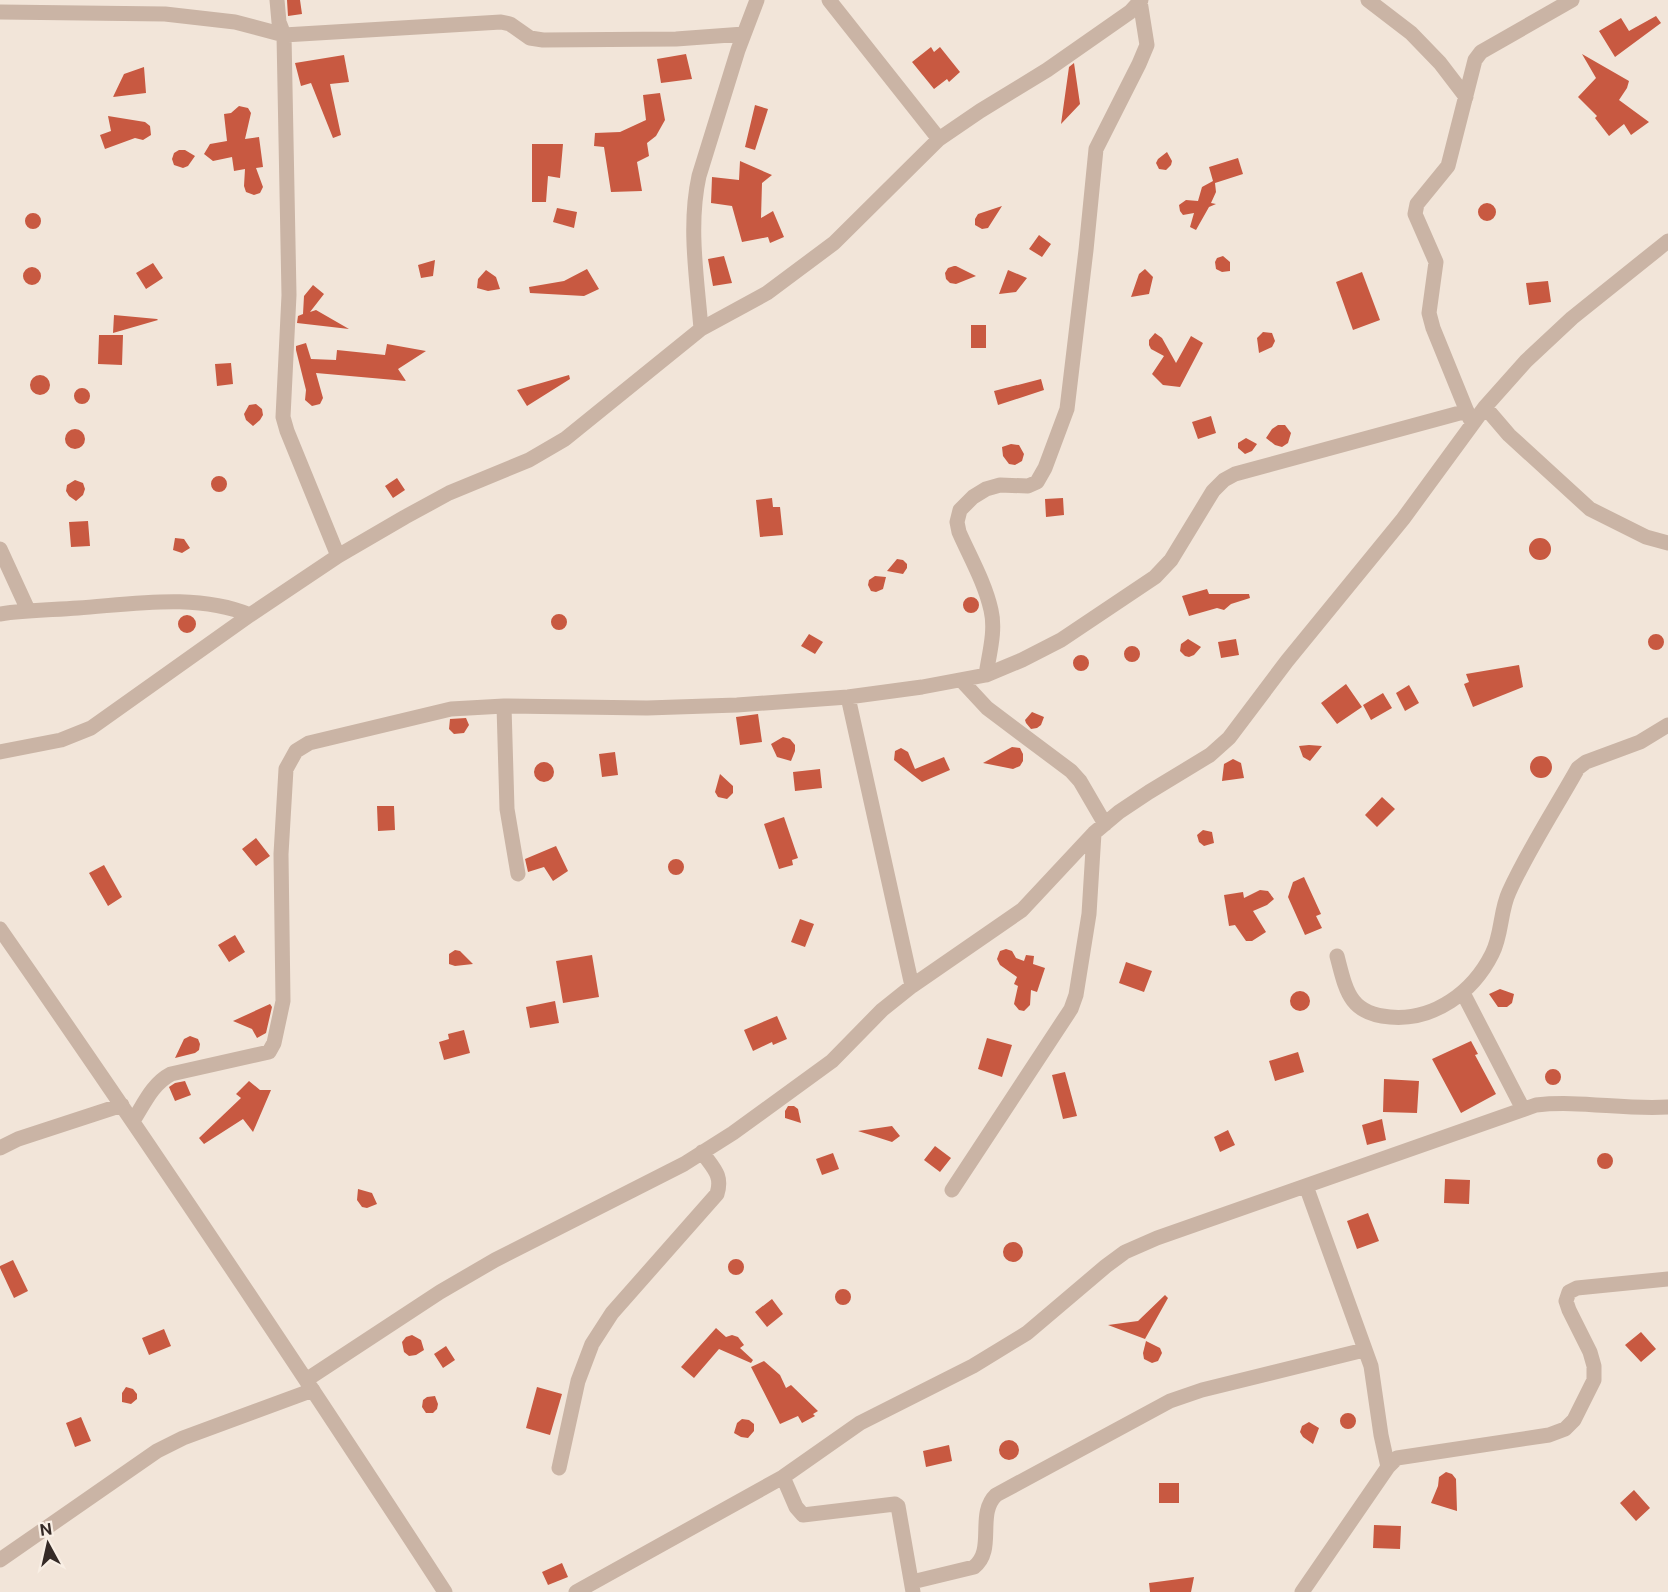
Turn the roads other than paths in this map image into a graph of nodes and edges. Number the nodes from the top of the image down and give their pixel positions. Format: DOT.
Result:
graph roads {
  1 [pos="277,0"];
  2 [pos="758,0"];
  3 [pos="829,0"];
  4 [pos="1141,0"];
  5 [pos="1368,0"];
  6 [pos="1572,0"];
  7 [pos="0,12"];
  8 [pos="744,34"];
  9 [pos="284,35"];
  10 [pos="1466,97"];
  11 [pos="939,139"];
  12 [pos="1668,241"];
  13 [pos="701,329"];
  14 [pos="1485,407"];
  15 [pos="1470,417"];
  16 [pos="1668,543"];
  17 [pos="0,549"];
  18 [pos="338,556"];
  19 [pos="28,610"];
  20 [pos="0,614"];
  21 [pos="250,615"];
  22 [pos="986,675"];
  23 [pos="961,680"];
  24 [pos="848,697"];
  25 [pos="504,706"];
  26 [pos="1668,725"];
  27 [pos="0,752"];
  28 [pos="1100,829"];
  29 [pos="518,874"];
  30 [pos="0,929"];
  31 [pos="1337,956"];
  32 [pos="912,986"];
  33 [pos="1463,993"];
  34 [pos="122,1105"];
  35 [pos="1668,1107"];
  36 [pos="1523,1109"];
  37 [pos="133,1121"];
  38 [pos="0,1148"];
  39 [pos="702,1152"];
  40 [pos="1306,1186"];
  41 [pos="952,1190"];
  42 [pos="1668,1280"];
  43 [pos="1364,1350"];
  44 [pos="309,1385"];
  45 [pos="1388,1467"];
  46 [pos="559,1468"];
  47 [pos="783,1477"];
  48 [pos="0,1560"];
  49 [pos="913,1587"];
  50 [pos="445,1592"];
  51 [pos="576,1592"];
  52 [pos="1302,1592"];
  1 -- 9 [label="street"];
  2 -- 8 [label="street"];
  3 -- 11 [label="street"];
  4 -- 11 [label="street"];
  4 -- 22 [label="street"];
  5 -- 10 [label="street"];
  6 -- 10 [label="street"];
  7 -- 9 [label="street"];
  8 -- 9 [label="street"];
  8 -- 13 [label="street"];
  9 -- 18 [label="street"];
  10 -- 15 [label="street"];
  11 -- 13 [label="street"];
  12 -- 14 [label="street"];
  13 -- 18 [label="street"];
  14 -- 15 [label="street"];
  14 -- 16 [label="street"];
  15 -- 22 [label="street"];
  15 -- 28 [label="street"];
  17 -- 19 [label="street"];
  18 -- 21 [label="street"];
  19 -- 20 [label="street"];
  19 -- 21 [label="street"];
  21 -- 27 [label="street"];
  22 -- 23 [label="street"];
  23 -- 24 [label="street"];
  23 -- 28 [label="street"];
  24 -- 25 [label="street"];
  24 -- 32 [label="street"];
  25 -- 29 [label="street"];
  25 -- 37 [label="street"];
  26 -- 33 [label="street"];
  28 -- 32 [label="street"];
  28 -- 41 [label="street"];
  30 -- 34 [label="street"];
  31 -- 33 [label="street"];
  32 -- 39 [label="street"];
  33 -- 36 [label="street"];
  34 -- 37 [label="street"];
  34 -- 38 [label="street"];
  35 -- 36 [label="street"];
  36 -- 40 [label="street"];
  37 -- 44 [label="street"];
  39 -- 44 [label="street"];
  39 -- 46 [label="street"];
  40 -- 43 [label="street"];
  40 -- 47 [label="street"];
  42 -- 45 [label="street"];
  43 -- 45 [label="street"];
  43 -- 49 [label="street"];
  44 -- 48 [label="street"];
  44 -- 50 [label="street"];
  45 -- 52 [label="street"];
  47 -- 49 [label="street"];
  47 -- 51 [label="street"];
}
